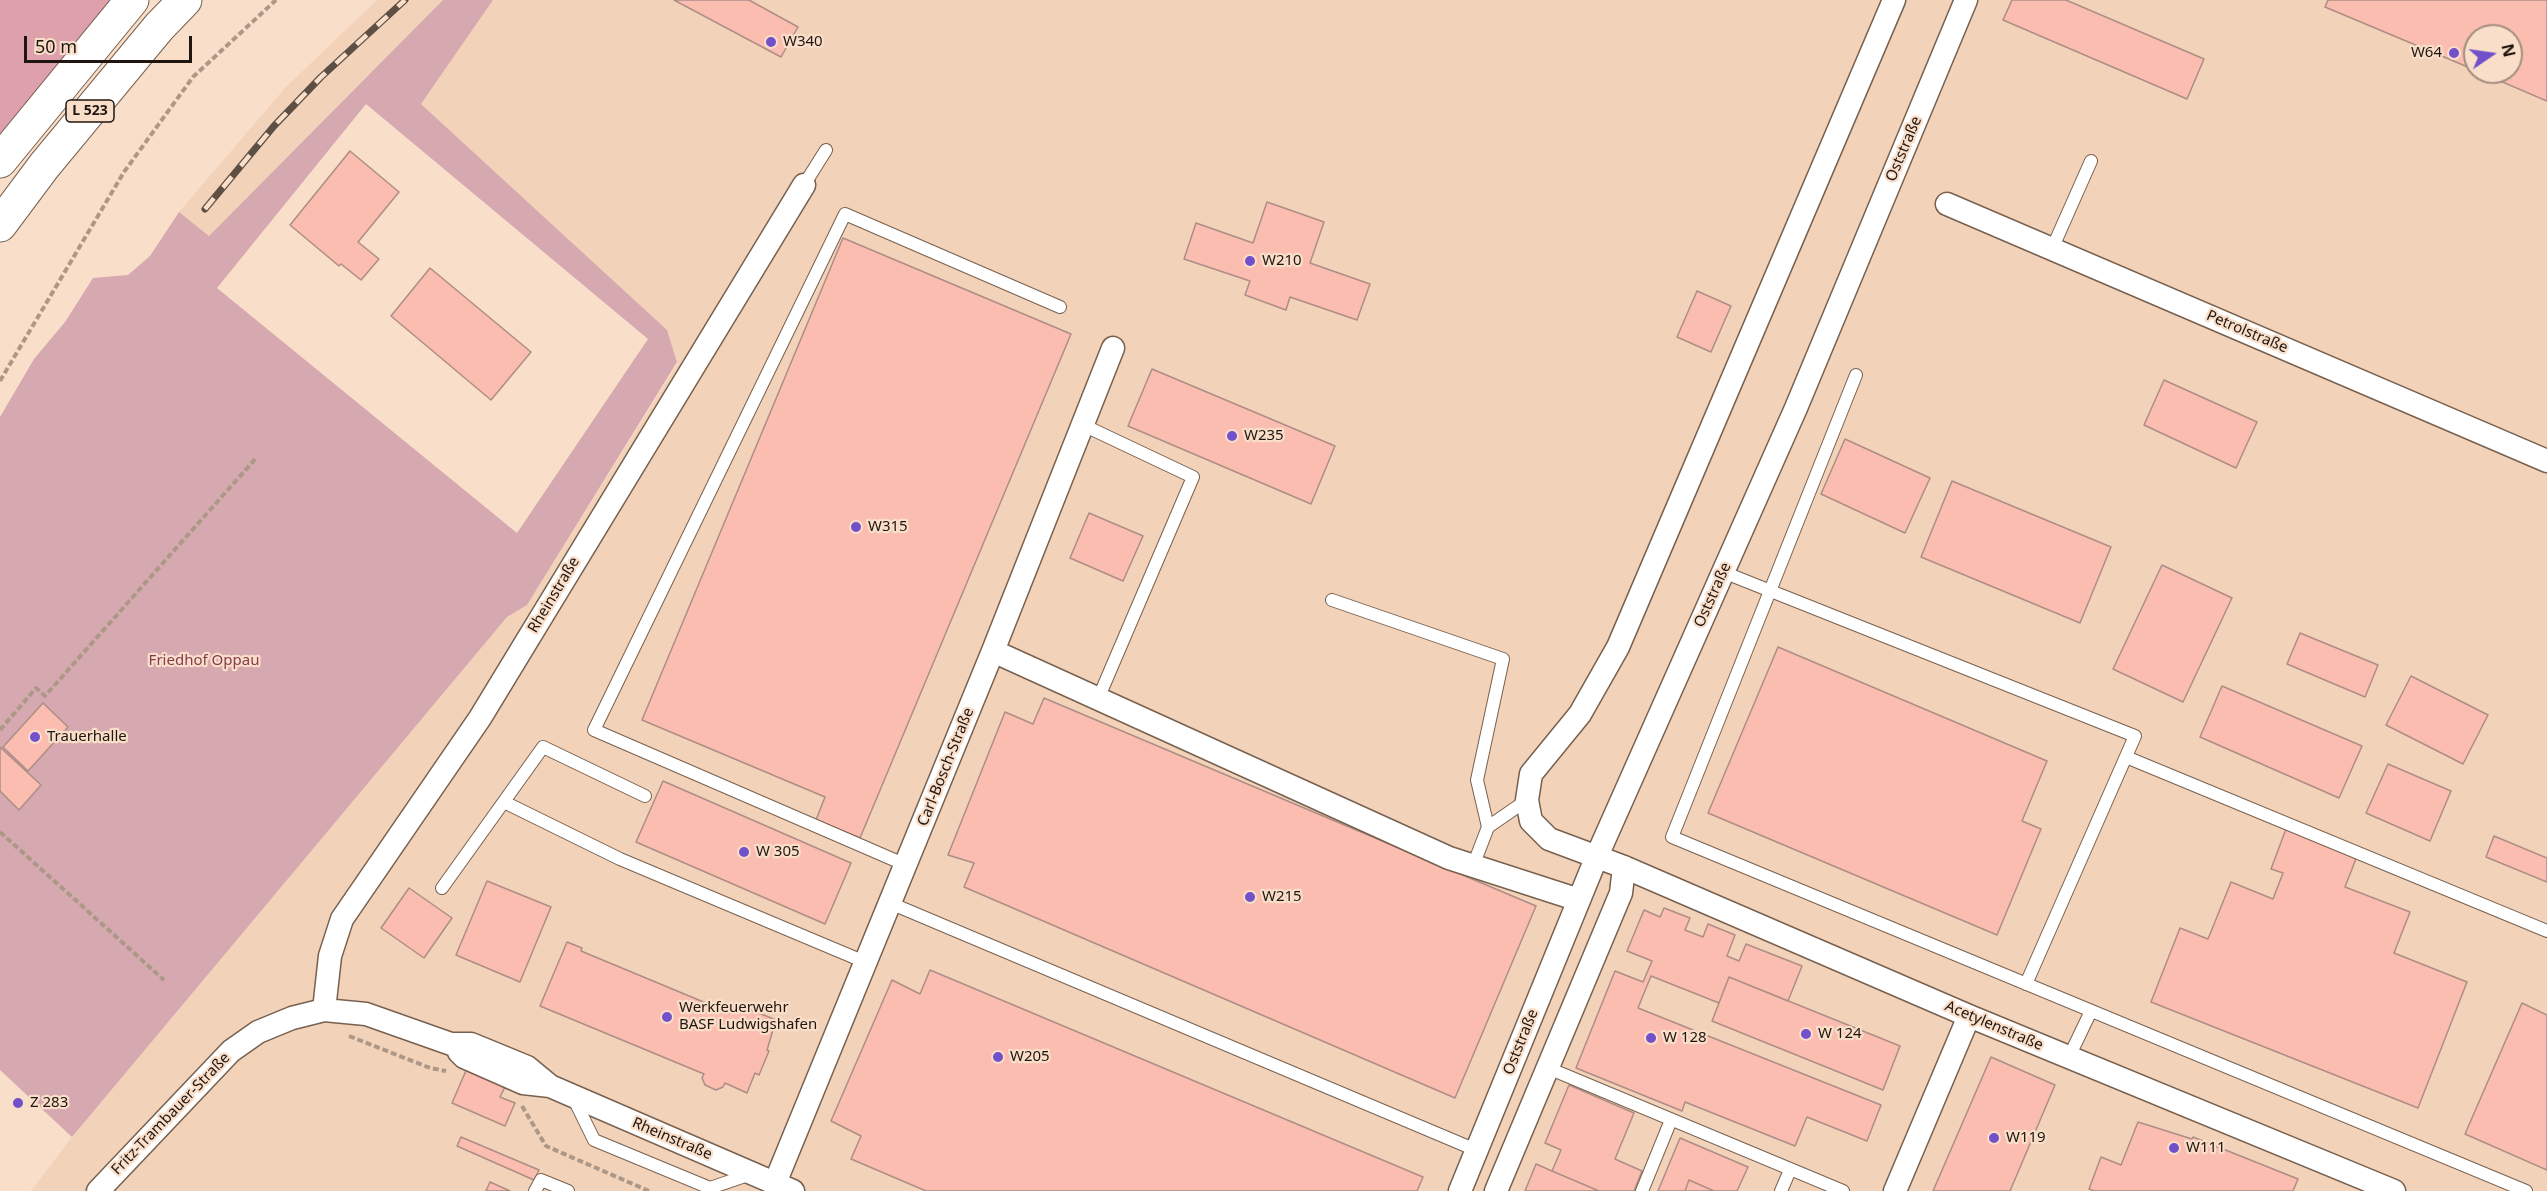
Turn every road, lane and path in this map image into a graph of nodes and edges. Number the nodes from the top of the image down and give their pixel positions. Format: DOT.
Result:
graph roads {
  1 [pos="132,0"];
  2 [pos="185,0"];
  3 [pos="276,0"];
  4 [pos="1894,0"];
  5 [pos="1966,0"];
  6 [pos="826,150"];
  7 [pos="0,161"];
  8 [pos="2091,161"];
  9 [pos="804,185"];
  10 [pos="1947,204"];
  11 [pos="0,225"];
  12 [pos="2052,249"];
  13 [pos="1060,307"];
  14 [pos="1113,348"];
  15 [pos="1856,375"];
  16 [pos="0,381"];
  17 [pos="1083,425"];
  18 [pos="257,457"];
  19 [pos="2547,461"];
  20 [pos="1723,572"];
  21 [pos="1770,590"];
  22 [pos="1332,600"];
  23 [pos="993,651"];
  24 [pos="1098,699"];
  25 [pos="0,730"];
  26 [pos="2126,757"];
  27 [pos="645,796"];
  28 [pos="1527,800"];
  29 [pos="504,802"];
  30 [pos="1488,827"];
  31 [pos="0,832"];
  32 [pos="1597,856"];
  33 [pos="906,865"];
  34 [pos="1473,866"];
  35 [pos="1623,867"];
  36 [pos="442,888"];
  37 [pos="1579,900"];
  38 [pos="890,903"];
  39 [pos="2547,931"];
  40 [pos="865,962"];
  41 [pos="164,980"];
  42 [pos="2026,984"];
  43 [pos="324,1010"];
  44 [pos="2091,1011"];
  45 [pos="1969,1016"];
  46 [pos="341,1036"];
  47 [pos="2069,1057"];
  48 [pos="493,1062"];
  49 [pos="1548,1068"];
  50 [pos="453,1073"];
  51 [pos="573,1096"];
  52 [pos="519,1101"];
  53 [pos="1671,1120"];
  54 [pos="1476,1150"];
  55 [pos="1790,1170"];
  56 [pos="750,1182"];
  57 [pos="784,1187"];
  58 [pos="99,1191"];
  59 [pos="535,1191"];
  60 [pos="568,1191"];
  61 [pos="649,1191"];
  62 [pos="1460,1191"];
  63 [pos="1496,1191"];
  64 [pos="1642,1191"];
  65 [pos="1781,1191"];
  66 [pos="1843,1191"];
  67 [pos="1895,1191"];
  68 [pos="2391,1191"];
  69 [pos="2526,1191"];
  1 -- 7 [label="highway, L 523"];
  2 -- 11 [label="highway, L 523"];
  3 -- 16 [label="path"];
  4 -- 28 [label="street"];
  5 -- 20 [label="street, Oststraße"];
  6 -- 9 [label="lane"];
  8 -- 12 [label="lane"];
  9 -- 43 [label="street, Rheinstraße"];
  10 -- 12 [label="street, Petrolstraße"];
  12 -- 19 [label="street, Petrolstraße"];
  13 -- 33 [label="lane"];
  14 -- 17 [label="street, Carl-Bosch-Straße"];
  15 -- 21 [label="lane"];
  17 -- 23 [label="street, Carl-Bosch-Straße"];
  17 -- 24 [label="lane"];
  18 -- 25 [label="path"];
  20 -- 21 [label="lane"];
  20 -- 32 [label="street, Oststraße"];
  21 -- 26 [label="lane"];
  21 -- 42 [label="lane"];
  22 -- 30 [label="lane"];
  23 -- 24 [label="street"];
  23 -- 33 [label="street, Carl-Bosch-Straße"];
  24 -- 34 [label="street"];
  26 -- 39 [label="lane"];
  26 -- 42 [label="lane"];
  27 -- 29 [label="lane"];
  28 -- 30 [label="lane"];
  28 -- 32 [label="street, Acetylenstraße"];
  29 -- 36 [label="lane"];
  29 -- 40 [label="lane"];
  30 -- 34 [label="lane"];
  31 -- 41 [label="path"];
  32 -- 35 [label="street, Acetylenstraße"];
  32 -- 37 [label="street, Oststraße"];
  33 -- 38 [label="street, Carl-Bosch-Straße"];
  34 -- 37 [label="street"];
  35 -- 45 [label="street, Acetylenstraße"];
  35 -- 49 [label="street"];
  37 -- 54 [label="street, Oststraße"];
  38 -- 40 [label="street, Carl-Bosch-Straße"];
  38 -- 54 [label="lane"];
  40 -- 57 [label="street, Carl-Bosch-Straße"];
  42 -- 44 [label="lane"];
  43 -- 48 [label="street, Fritz-Trambauer-Straße"];
  43 -- 58 [label="street, Fritz-Trambauer-Straße"];
  44 -- 47 [label="lane"];
  44 -- 69 [label="lane"];
  45 -- 47 [label="street, Acetylenstraße"];
  45 -- 67 [label="street"];
  46 -- 50 [label="path"];
  47 -- 68 [label="street, Acetylenstraße"];
  48 -- 51 [label="street, Rheinstraße"];
  49 -- 53 [label="lane"];
  49 -- 63 [label="street"];
  51 -- 56 [label="street, Rheinstraße"];
  51 -- 56 [label="lane"];
  52 -- 61 [label="path"];
  53 -- 55 [label="lane"];
  53 -- 64 [label="lane"];
  54 -- 62 [label="street, Oststraße"];
  55 -- 65 [label="lane"];
  55 -- 66 [label="lane"];
  56 -- 57 [label="street, Rheinstraße"];
  59 -- 60 [label="lane"];
}
